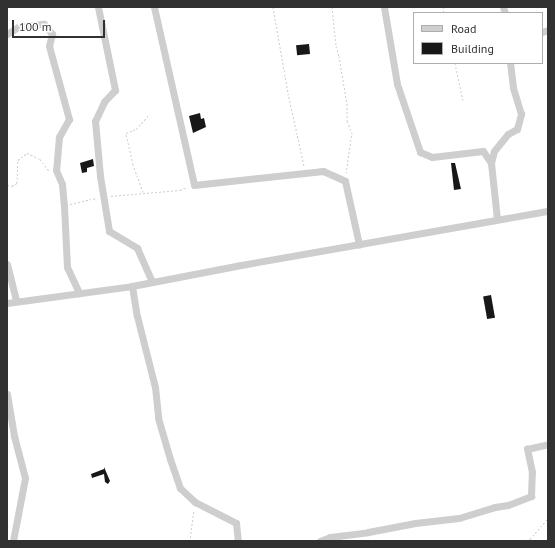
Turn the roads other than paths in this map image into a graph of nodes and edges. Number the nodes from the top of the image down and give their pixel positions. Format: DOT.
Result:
graph roads {
  1 [pos="98,7"];
  2 [pos="154,7"];
  3 [pos="384,7"];
  4 [pos="7,34"];
  5 [pos="510,64"];
  6 [pos="491,162"];
  7 [pos="548,211"];
  8 [pos="497,219"];
  9 [pos="359,244"];
  10 [pos="7,264"];
  11 [pos="152,281"];
  12 [pos="132,286"];
  13 [pos="79,293"];
  14 [pos="16,301"];
  15 [pos="7,303"];
  16 [pos="7,394"];
  17 [pos="548,444"];
  18 [pos="13,541"];
  19 [pos="238,541"];
  20 [pos="320,541"];
  1 -- 11 [label="street"];
  2 -- 9 [label="street"];
  3 -- 6 [label="street"];
  4 -- 13 [label="street"];
  5 -- 6 [label="street"];
  6 -- 8 [label="street"];
  7 -- 8 [label="street"];
  8 -- 9 [label="street"];
  9 -- 11 [label="street"];
  10 -- 14 [label="street"];
  11 -- 12 [label="street"];
  12 -- 13 [label="street"];
  12 -- 19 [label="street"];
  13 -- 14 [label="street"];
  14 -- 15 [label="street"];
  16 -- 18 [label="street"];
  17 -- 20 [label="street"];
}
